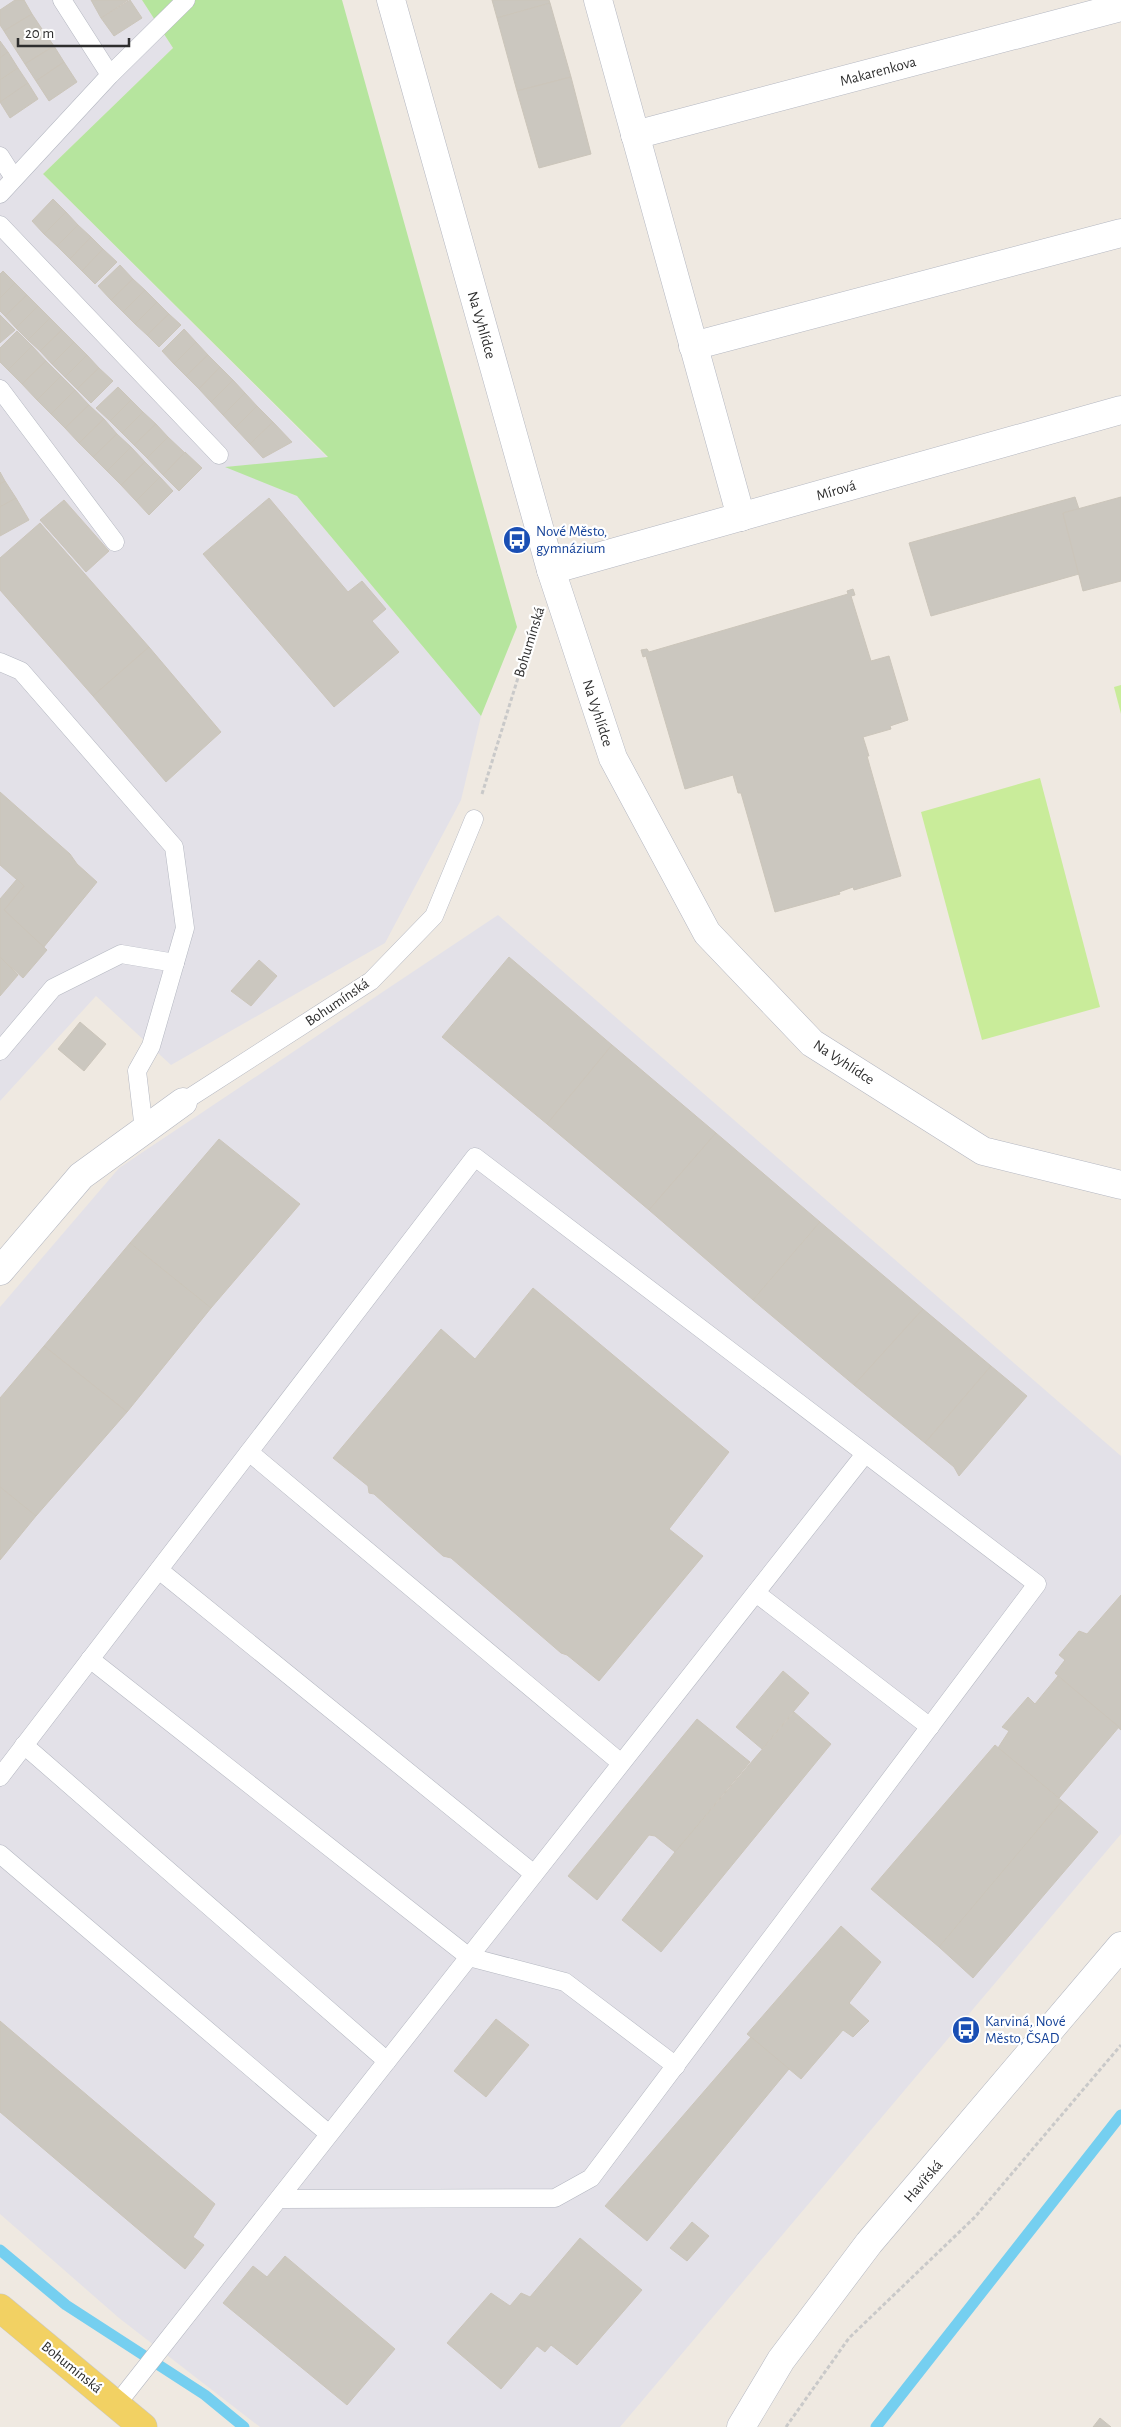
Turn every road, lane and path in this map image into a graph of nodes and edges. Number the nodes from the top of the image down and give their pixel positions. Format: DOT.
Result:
graph roads {
  1 [pos="62,0"];
  2 [pos="186,0"];
  3 [pos="391,0"];
  4 [pos="598,0"];
  5 [pos="1121,7"];
  6 [pos="110,75"];
  7 [pos="635,135"];
  8 [pos="0,156"];
  9 [pos="14,178"];
  10 [pos="0,194"];
  11 [pos="0,225"];
  12 [pos="1121,232"];
  13 [pos="693,346"];
  14 [pos="0,390"];
  15 [pos="1121,410"];
  16 [pos="219,455"];
  17 [pos="741,517"];
  18 [pos="115,542"];
  19 [pos="551,570"];
  20 [pos="536,618"];
  21 [pos="0,662"];
  22 [pos="474,819"];
  23 [pos="174,963"];
  24 [pos="0,1051"];
  25 [pos="182,1102"];
  26 [pos="144,1130"];
  27 [pos="1121,1185"];
  28 [pos="0,1271"];
  29 [pos="249,1452"];
  30 [pos="865,1454"];
  31 [pos="158,1570"];
  32 [pos="756,1593"];
  33 [pos="90,1659"];
  34 [pos="930,1727"];
  35 [pos="24,1745"];
  36 [pos="621,1763"];
  37 [pos="0,1777"];
  38 [pos="0,1854"];
  39 [pos="534,1874"];
  40 [pos="1121,1946"];
  41 [pos="468,1957"];
  42 [pos="1121,2045"];
  43 [pos="387,2061"];
  44 [pos="676,2066"];
  45 [pos="329,2134"];
  46 [pos="278,2199"];
  47 [pos="0,2308"];
  48 [pos="117,2404"];
  49 [pos="144,2427"];
  50 [pos="741,2427"];
  51 [pos="786,2427"];
  1 -- 6 [label="lane"];
  2 -- 6 [label="lane"];
  3 -- 19 [label="street, Na Vyhlídce"];
  4 -- 7 [label="street"];
  5 -- 7 [label="street, Makarenkova"];
  6 -- 9 [label="lane"];
  7 -- 13 [label="street"];
  8 -- 9 [label="lane"];
  9 -- 10 [label="lane"];
  11 -- 16 [label="lane"];
  12 -- 13 [label="street"];
  13 -- 17 [label="street"];
  14 -- 18 [label="lane"];
  15 -- 17 [label="street, Mírová"];
  17 -- 19 [label="street, Mírová"];
  19 -- 27 [label="street, Na Vyhlídce"];
  20 -- 22 [label="path, Bohumínská"];
  21 -- 23 [label="lane"];
  22 -- 25 [label="lane, Bohumínská"];
  23 -- 24 [label="lane"];
  23 -- 26 [label="lane"];
  25 -- 26 [label="street, Bohumínská"];
  26 -- 28 [label="street, Bohumínská"];
  29 -- 30 [label="lane"];
  29 -- 31 [label="lane"];
  29 -- 36 [label="lane"];
  30 -- 32 [label="lane"];
  30 -- 34 [label="lane"];
  31 -- 33 [label="lane"];
  31 -- 39 [label="lane"];
  32 -- 34 [label="lane"];
  32 -- 36 [label="lane"];
  33 -- 35 [label="lane"];
  33 -- 41 [label="lane"];
  34 -- 44 [label="lane"];
  35 -- 37 [label="lane"];
  35 -- 43 [label="lane"];
  36 -- 39 [label="lane"];
  38 -- 45 [label="lane"];
  39 -- 41 [label="lane"];
  40 -- 50 [label="street, Havířská"];
  41 -- 43 [label="lane"];
  41 -- 44 [label="lane"];
  42 -- 51 [label="path"];
  43 -- 45 [label="lane"];
  44 -- 46 [label="lane"];
  45 -- 46 [label="lane"];
  46 -- 48 [label="lane"];
  47 -- 48 [label="main road, Bohumínská"];
  48 -- 49 [label="main road, Bohumínská"];
}
